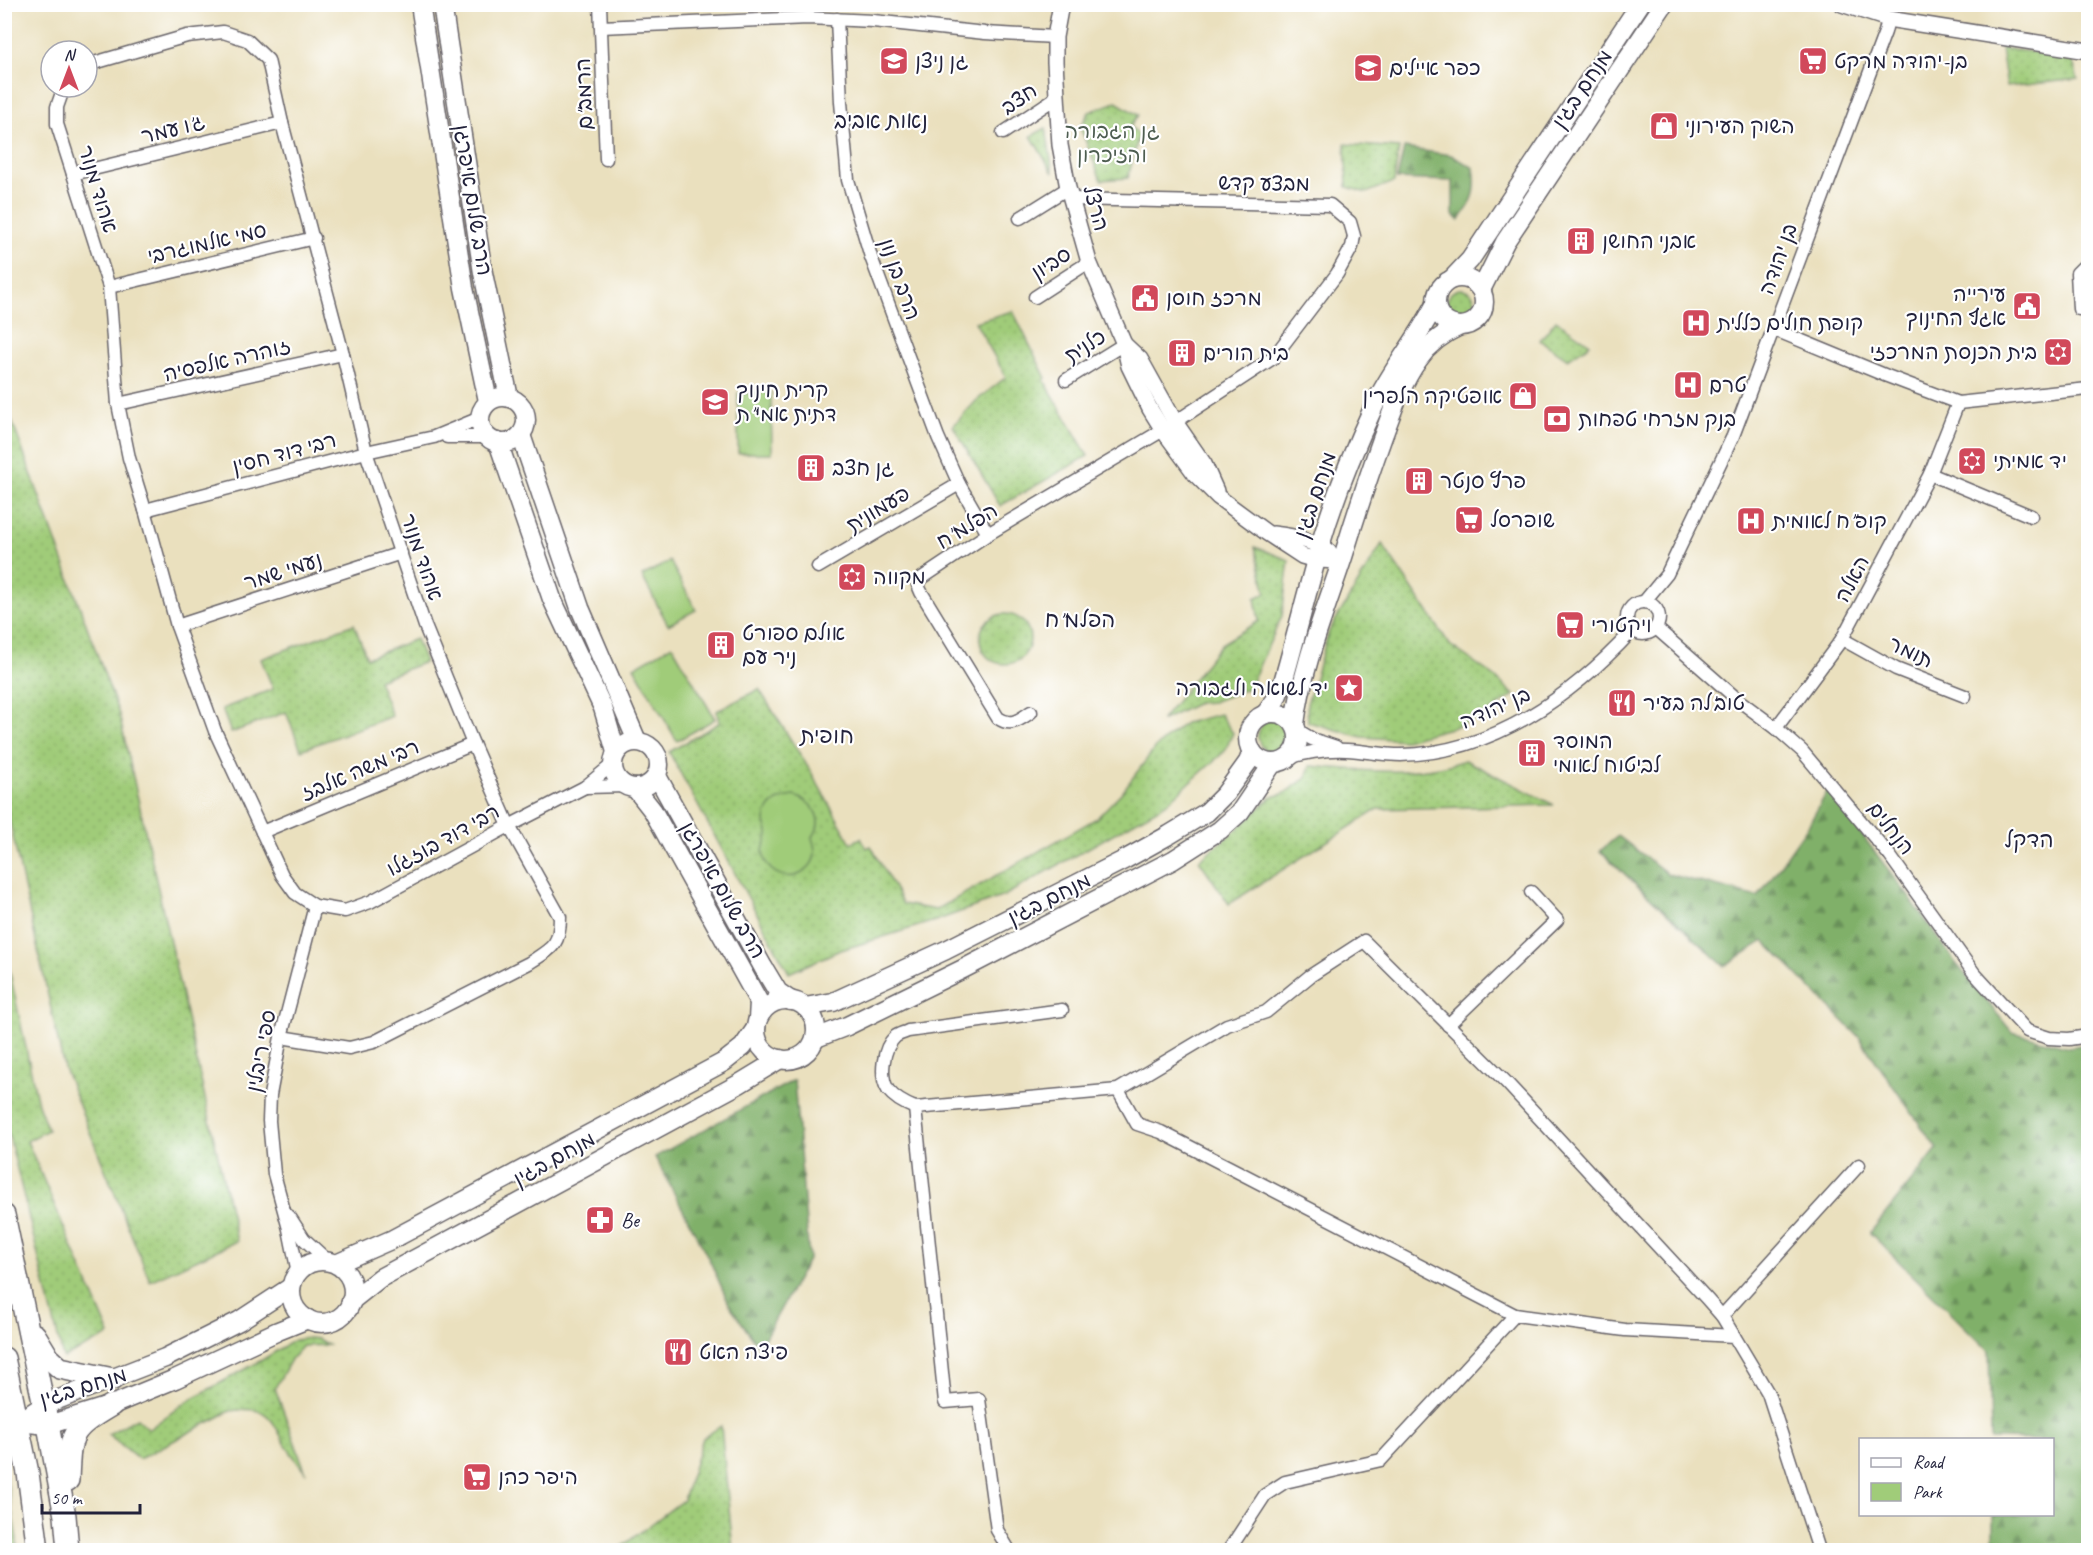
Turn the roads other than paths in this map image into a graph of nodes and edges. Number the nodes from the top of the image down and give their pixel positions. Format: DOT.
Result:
graph roads {
  1 [pos="420,4"];
  2 [pos="442,4"];
  3 [pos="600,4"];
  4 [pos="1061,4"];
  5 [pos="1640,4"];
  6 [pos="1664,4"];
  7 [pos="1842,4"];
  8 [pos="837,19"];
  9 [pos="1888,19"];
  10 [pos="601,27"];
  11 [pos="1055,37"];
  12 [pos="2088,51"];
  13 [pos="99,62"];
  14 [pos="1057,97"];
  15 [pos="60,99"];
  16 [pos="282,123"];
  17 [pos="1003,133"];
  18 [pos="606,159"];
  19 [pos="73,174"];
  20 [pos="1070,194"];
  21 [pos="1020,218"];
  22 [pos="314,238"];
  23 [pos="1089,262"];
  24 [pos="2088,262"];
  25 [pos="1452,279"];
  26 [pos="109,287"];
  27 [pos="1481,290"];
  28 [pos="1035,297"];
  29 [pos="1435,305"];
  30 [pos="2079,309"];
  31 [pos="1460,326"];
  32 [pos="1773,329"];
  33 [pos="1124,344"];
  34 [pos="344,354"];
  35 [pos="1066,380"];
  36 [pos="2088,389"];
  37 [pos="509,398"];
  38 [pos="488,401"];
  39 [pos="1958,403"];
  40 [pos="118,404"];
  41 [pos="480,418"];
  42 [pos="1169,426"];
  43 [pos="521,435"];
  44 [pos="434,437"];
  45 [pos="493,440"];
  46 [pos="366,452"];
  47 [pos="1930,474"];
  48 [pos="959,484"];
  49 [pos="145,510"];
  50 [pos="2031,516"];
  51 [pos="988,534"];
  52 [pos="401,553"];
  53 [pos="1318,553"];
  54 [pos="1341,561"];
  55 [pos="818,567"];
  56 [pos="1644,602"];
  57 [pos="177,626"];
  58 [pos="1656,628"];
  59 [pos="1632,631"];
  60 [pos="1842,639"];
  61 [pos="1965,696"];
  62 [pos="1031,712"];
  63 [pos="1266,713"];
  64 [pos="1296,727"];
  65 [pos="1776,728"];
  66 [pos="637,741"];
  67 [pos="473,744"];
  68 [pos="1346,750"];
  69 [pos="1252,751"];
  70 [pos="615,758"];
  71 [pos="1281,760"];
  72 [pos="657,776"];
  73 [pos="585,787"];
  74 [pos="631,787"];
  75 [pos="509,826"];
  76 [pos="262,832"];
  77 [pos="1531,891"];
  78 [pos="315,906"];
  79 [pos="798,1004"];
  80 [pos="1062,1010"];
  81 [pos="757,1024"];
  82 [pos="1448,1025"];
  83 [pos="2088,1036"];
  84 [pos="281,1037"];
  85 [pos="816,1038"];
  86 [pos="780,1059"];
  87 [pos="1118,1090"];
  88 [pos="915,1108"];
  89 [pos="1859,1165"];
  90 [pos="282,1205"];
  91 [pos="4,1215"];
  92 [pos="332,1263"];
  93 [pos="294,1280"];
  94 [pos="351,1301"];
  95 [pos="1515,1315"];
  96 [pos="1722,1316"];
  97 [pos="308,1319"];
  98 [pos="27,1321"];
  99 [pos="1734,1336"];
  100 [pos="4,1358"];
  101 [pos="113,1379"];
  102 [pos="112,1405"];
  103 [pos="46,1415"];
  104 [pos="18,1422"];
  105 [pos="65,1516"];
  106 [pos="38,1551"];
  107 [pos="68,1551"];
  108 [pos="1009,1551"];
  109 [pos="1229,1551"];
  110 [pos="1819,1551"];
  1 -- 38 [label="main road, הרב שלום איפרגן"];
  2 -- 37 [label="main road, הרב שלום איפרגן"];
  3 -- 10 [label="street, הרמב\"ם"];
  4 -- 11 [label="street, הרצל"];
  5 -- 25 [label="main road, מנחם בגין"];
  6 -- 27 [label="main road, מנחם בגין"];
  7 -- 9 [label="street"];
  8 -- 10 [label="street"];
  8 -- 11 [label="street"];
  8 -- 48 [label="street, הרב בן נון"];
  9 -- 12 [label="street"];
  9 -- 32 [label="street, בן יהודה"];
  10 -- 18 [label="street, הרמב\"ם"];
  11 -- 14 [label="street, הרצל"];
  13 -- 16 [label="street, אהוד מנור"];
  14 -- 17 [label="street, חצב"];
  14 -- 20 [label="street, הרצל"];
  15 -- 19 [label="street, אהוד מנור"];
  16 -- 19 [label="street, ג'ו עמר"];
  16 -- 22 [label="street, אהוד מנור"];
  19 -- 26 [label="street, אהוד מנור"];
  20 -- 21 [label="street"];
  20 -- 23 [label="street, הרצל"];
  20 -- 42 [label="street, מבצע קדש"];
  22 -- 26 [label="street, סמי אלמוגרבי"];
  22 -- 34 [label="street, אהוד מנור"];
  23 -- 28 [label="street, סביון"];
  23 -- 33 [label="street, הרצל"];
  24 -- 30 [label="street"];
  25 -- 27 [label="main road"];
  25 -- 29 [label="main road"];
  26 -- 40 [label="street, אהוד מנור"];
  27 -- 31 [label="main road"];
  29 -- 31 [label="main road"];
  29 -- 53 [label="main road, מנחם בגין"];
  31 -- 54 [label="main road"];
  32 -- 39 [label="street"];
  32 -- 56 [label="street, בן יהודה"];
  33 -- 35 [label="street, כלנית"];
  33 -- 42 [label="street, הרצל"];
  34 -- 40 [label="street, זוהרה אלפסיה"];
  34 -- 46 [label="street, אהוד מנור"];
  36 -- 39 [label="street"];
  37 -- 38 [label="main road"];
  37 -- 43 [label="main road"];
  38 -- 41 [label="main road"];
  39 -- 47 [label="street, האלה"];
  40 -- 49 [label="street, אהוד מנור"];
  41 -- 44 [label="street, רבי דוד חסין"];
  41 -- 45 [label="main road"];
  42 -- 51 [label="street, הפלמ\"ח"];
  42 -- 53 [label="street, הרצל"];
  43 -- 45 [label="main road"];
  43 -- 66 [label="main road"];
  44 -- 45 [label="street, רבי דוד חסין"];
  44 -- 46 [label="street, רבי דוד חסין"];
  45 -- 70 [label="main road"];
  46 -- 49 [label="street, רבי דוד חסין"];
  46 -- 52 [label="street, אהוד מנור"];
  47 -- 50 [label="street"];
  47 -- 60 [label="street, האלה"];
  48 -- 51 [label="street, הרב בן נון"];
  48 -- 55 [label="street, פעמונית"];
  49 -- 57 [label="street, אהוד מנור"];
  51 -- 62 [label="street, הפלמ\"ח"];
  52 -- 57 [label="street, נעמי שמר"];
  52 -- 67 [label="street, אהוד מנור"];
  53 -- 54 [label="street, הרצל"];
  53 -- 63 [label="main road, מנחם בגין"];
  54 -- 64 [label="main road"];
  56 -- 58 [label="street"];
  56 -- 59 [label="street"];
  57 -- 76 [label="street, אהוד מנור"];
  58 -- 59 [label="street"];
  58 -- 65 [label="street, הנחלים"];
  59 -- 68 [label="street, בן יהודה"];
  60 -- 61 [label="street, תומר"];
  60 -- 65 [label="street, האלה"];
  63 -- 64 [label="main road"];
  63 -- 69 [label="main road"];
  64 -- 68 [label="street, בן יהודה"];
  64 -- 71 [label="main road"];
  65 -- 83 [label="street, הנחלים"];
  66 -- 70 [label="main road"];
  66 -- 72 [label="main road"];
  67 -- 75 [label="street, אהוד מנור"];
  67 -- 76 [label="street, רבי משה אלבז"];
  68 -- 71 [label="street, בן יהודה"];
  69 -- 71 [label="main road"];
  69 -- 79 [label="main road, מנחם בגין"];
  70 -- 73 [label="street, רבי דוד בוזגלו"];
  70 -- 74 [label="main road"];
  71 -- 85 [label="main road, מנחם בגין"];
  72 -- 74 [label="main road"];
  72 -- 79 [label="main road, הרב שלום איפרגן"];
  73 -- 74 [label="street, רבי דוד בוזגלו"];
  73 -- 75 [label="street, רבי דוד בוזגלו"];
  74 -- 81 [label="main road, הרב שלום איפרגן"];
  75 -- 78 [label="street, רבי דוד בוזגלו"];
  75 -- 84 [label="street, אהוד מנור"];
  76 -- 78 [label="street, אהוד מנור"];
  77 -- 82 [label="street"];
  78 -- 84 [label="street, ספי ריבלין"];
  79 -- 81 [label="main road"];
  79 -- 85 [label="main road"];
  80 -- 88 [label="street"];
  81 -- 86 [label="main road"];
  81 -- 92 [label="main road, מנחם בגין"];
  82 -- 87 [label="street"];
  82 -- 96 [label="street"];
  84 -- 90 [label="street, ספי ריבלין"];
  85 -- 86 [label="main road"];
  86 -- 94 [label="main road, מנחם בגין"];
  87 -- 88 [label="street"];
  87 -- 95 [label="street"];
  88 -- 108 [label="street"];
  89 -- 96 [label="street"];
  90 -- 92 [label="street, ספי ריבלין"];
  90 -- 93 [label="street, ספי ריבלין"];
  91 -- 98 [label="highway"];
  92 -- 93 [label="main road"];
  92 -- 94 [label="main road"];
  93 -- 97 [label="main road"];
  93 -- 101 [label="main road, מנחם בגין"];
  94 -- 97 [label="main road"];
  95 -- 99 [label="street"];
  95 -- 109 [label="street"];
  96 -- 99 [label="street"];
  97 -- 102 [label="main road, מנחם בגין"];
  98 -- 101 [label="highway"];
  98 -- 103 [label="highway"];
  99 -- 110 [label="street"];
  100 -- 104 [label="highway"];
  101 -- 103 [label="main road, מנחם בגין"];
  102 -- 103 [label="main road, מנחם בגין"];
  102 -- 105 [label="highway"];
  103 -- 104 [label="main road, מנחם בגין"];
  103 -- 105 [label="highway"];
  104 -- 106 [label="highway"];
  105 -- 107 [label="highway"];
}
